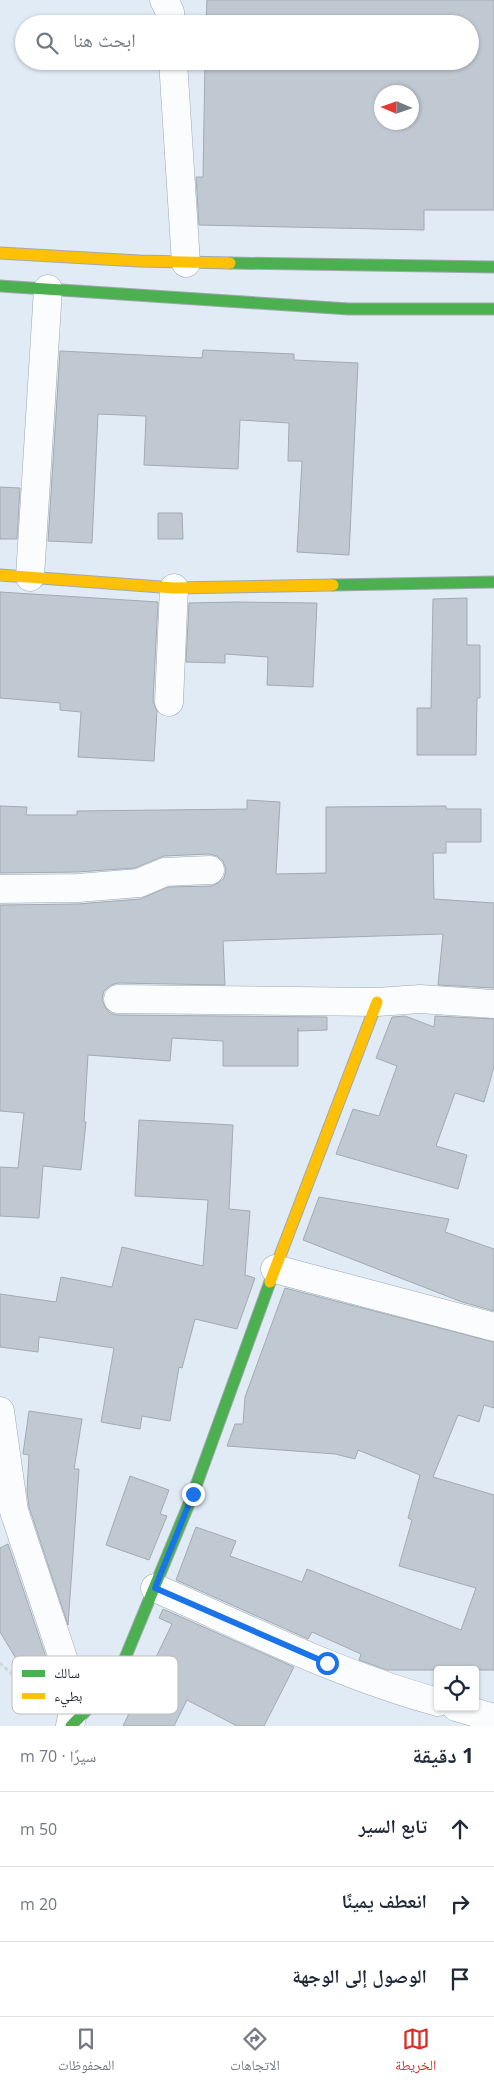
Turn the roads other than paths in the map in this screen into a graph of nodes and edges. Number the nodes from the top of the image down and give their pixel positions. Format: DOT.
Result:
graph roads {
  1 [pos="164,0"];
  2 [pos="170,15"];
  3 [pos="174,70"];
  4 [pos="0,253"];
  5 [pos="186,263"];
  6 [pos="494,267"];
  7 [pos="0,286"];
  8 [pos="48,289"];
  9 [pos="494,309"];
  10 [pos="0,575"];
  11 [pos="30,577"];
  12 [pos="494,582"];
  13 [pos="174,588"];
  14 [pos="169,702"];
  15 [pos="210,870"];
  16 [pos="0,889"];
  17 [pos="118,999"];
  18 [pos="377,1002"];
  19 [pos="494,1004"];
  20 [pos="275,1268"];
  21 [pos="494,1327"];
  22 [pos="0,1411"];
  23 [pos="155,1588"];
  24 [pos="62,1656"];
  25 [pos="126,1656"];
  26 [pos="434,1701"];
  27 [pos="470,1711"];
  28 [pos="494,1718"];
  1 -- 2 [label="street"];
  3 -- 5 [label="street"];
  4 -- 5 [label="street"];
  5 -- 6 [label="street"];
  7 -- 8 [label="street"];
  8 -- 9 [label="street"];
  8 -- 11 [label="street"];
  10 -- 11 [label="street"];
  11 -- 13 [label="street"];
  12 -- 13 [label="street"];
  13 -- 14 [label="street"];
  15 -- 16 [label="street"];
  17 -- 18 [label="street"];
  18 -- 19 [label="street"];
  18 -- 20 [label="street"];
  20 -- 21 [label="street"];
  20 -- 23 [label="street"];
  22 -- 24 [label="street"];
  23 -- 25 [label="street"];
  23 -- 26 [label="street"];
  27 -- 28 [label="street"];
}
